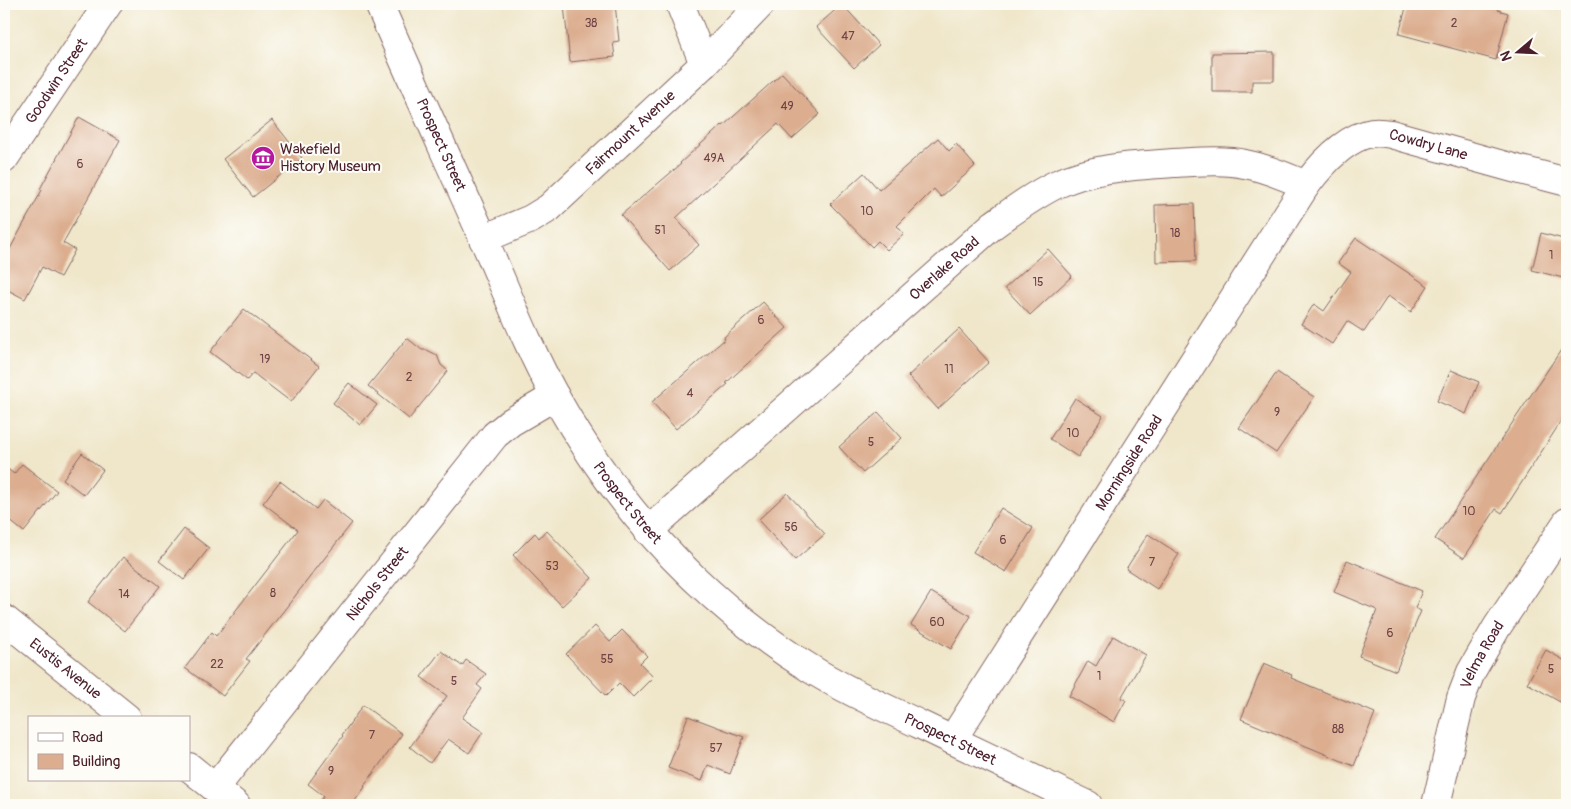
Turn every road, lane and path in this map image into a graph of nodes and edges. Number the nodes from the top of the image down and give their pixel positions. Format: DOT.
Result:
graph roads {
  1 [pos="108,4"];
  2 [pos="379,4"];
  3 [pos="680,4"];
  4 [pos="761,4"];
  5 [pos="704,64"];
  6 [pos="4,159"];
  7 [pos="1567,182"];
  8 [pos="1306,185"];
  9 [pos="483,239"];
  10 [pos="555,396"];
  11 [pos="1567,522"];
  12 [pos="648,531"];
  13 [pos="4,619"];
  14 [pos="125,716"];
  15 [pos="952,740"];
  16 [pos="190,768"];
  17 [pos="215,788"];
  18 [pos="236,805"];
  19 [pos="1088,805"];
  20 [pos="1436,805"];
  1 -- 6 [label="street, Goodwin Street"];
  2 -- 9 [label="street, Prospect Street"];
  3 -- 5 [label="street"];
  4 -- 5 [label="street, Fairmount Avenue"];
  5 -- 9 [label="street, Fairmount Avenue"];
  7 -- 8 [label="street, Cowdry Lane"];
  8 -- 12 [label="street, Overlake Road"];
  8 -- 15 [label="street, Morningside Road"];
  9 -- 10 [label="street, Prospect Street"];
  10 -- 12 [label="street, Prospect Street"];
  10 -- 17 [label="street, Nichols Street"];
  11 -- 20 [label="street, Velma Road"];
  12 -- 15 [label="street, Prospect Street"];
  13 -- 14 [label="street, Eustis Avenue"];
  15 -- 19 [label="street, Prospect Street"];
  16 -- 17 [label="street"];
  17 -- 18 [label="street"];
}
